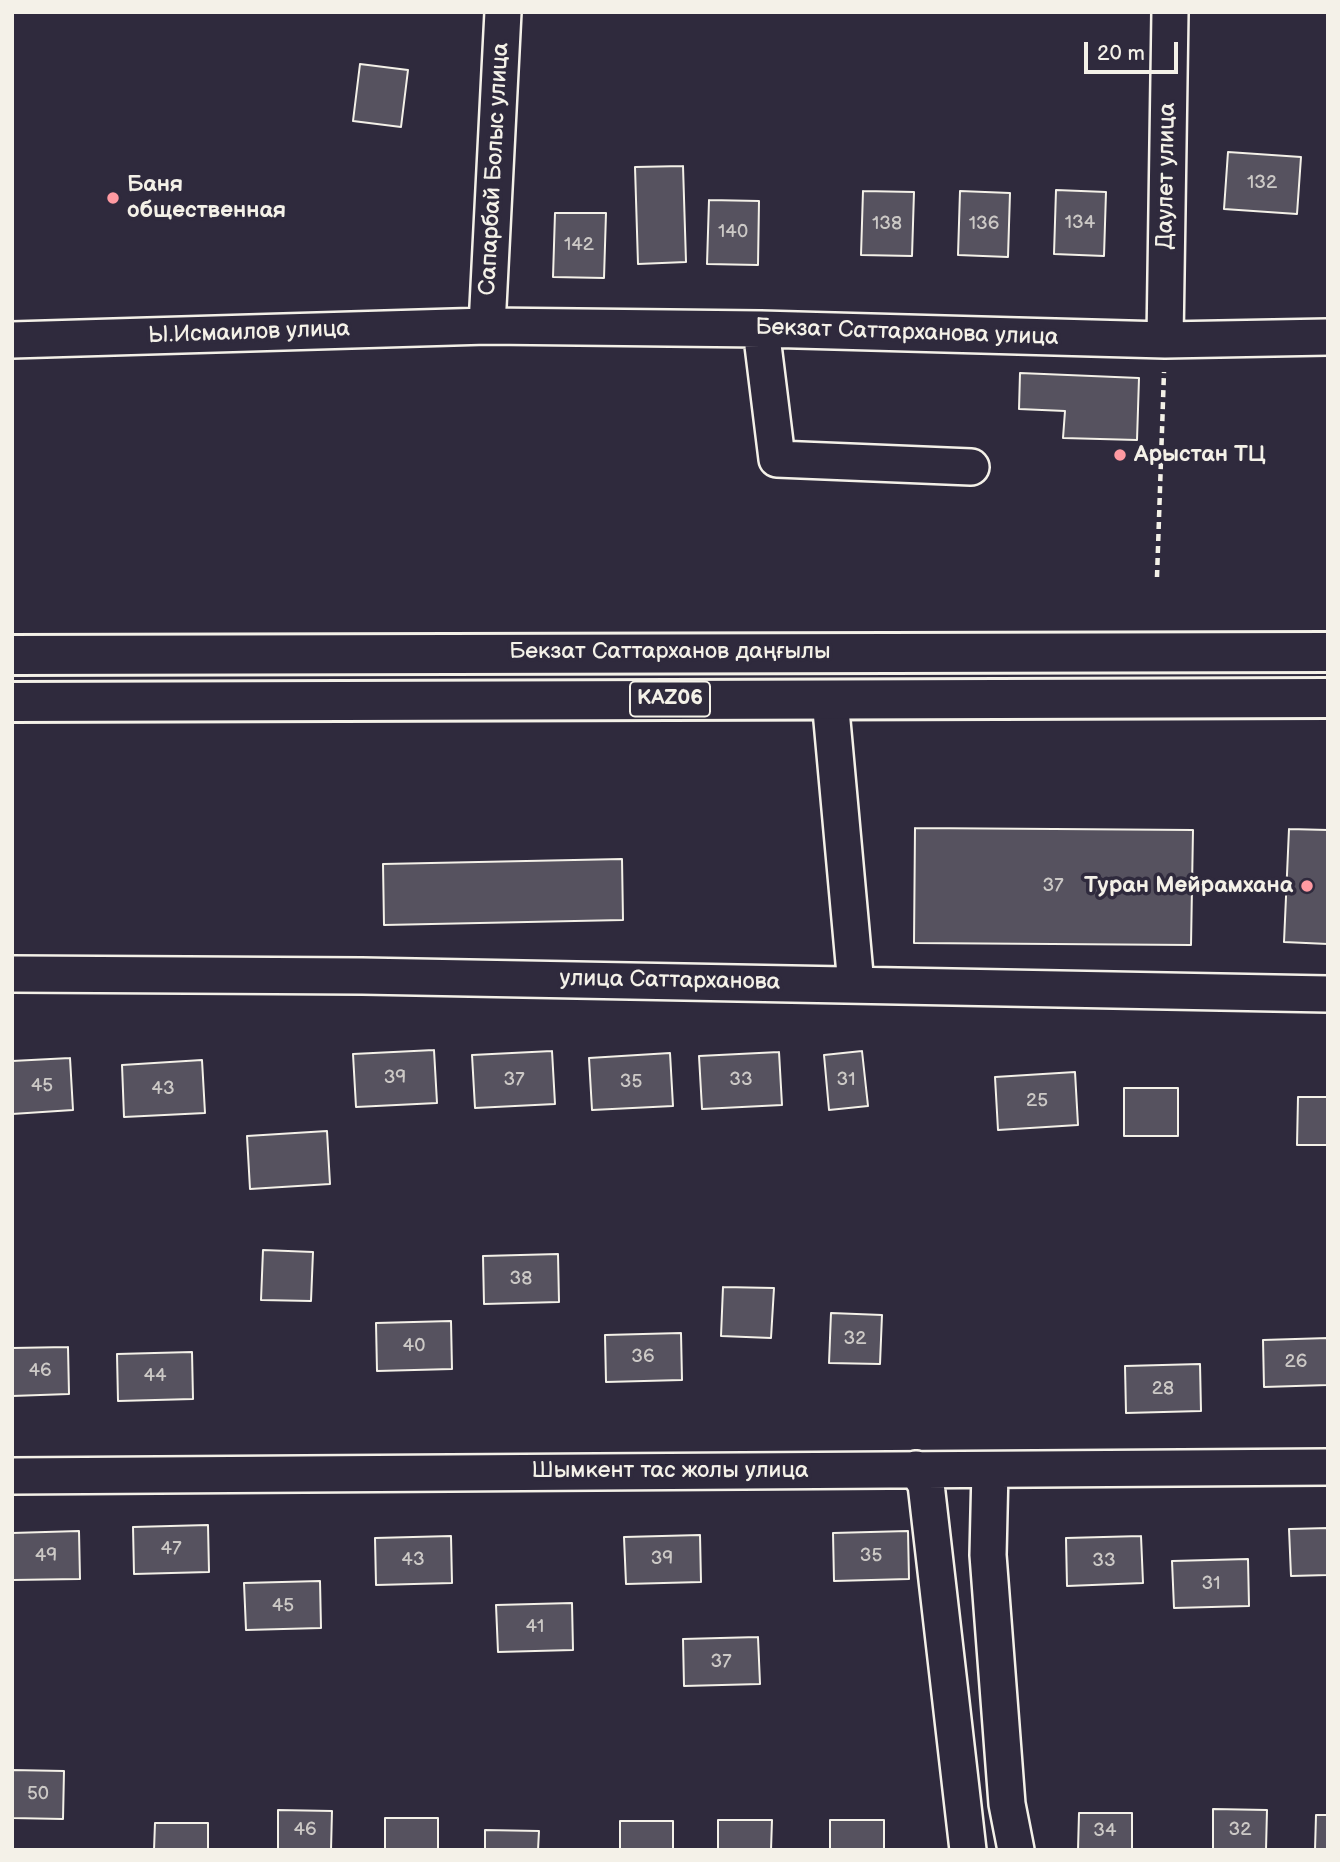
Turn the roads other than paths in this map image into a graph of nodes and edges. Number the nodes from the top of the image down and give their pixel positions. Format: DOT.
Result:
graph roads {
  1 [pos="503,12"];
  2 [pos="1170,12"];
  3 [pos="486,327"];
  4 [pos="761,329"];
  5 [pos="1328,337"];
  6 [pos="12,340"];
  7 [pos="1165,340"];
  8 [pos="971,467"];
  9 [pos="1328,652"];
  10 [pos="12,655"];
  11 [pos="1328,698"];
  12 [pos="830,699"];
  13 [pos="12,702"];
  14 [pos="12,974"];
  15 [pos="856,985"];
  16 [pos="1328,994"];
  17 [pos="1328,1467"];
  18 [pos="916,1469"];
  19 [pos="990,1470"];
  20 [pos="12,1476"];
  21 [pos="968,1850"];
  22 [pos="1016,1850"];
  1 -- 3 [label="street, Сапарбай Болыс улица"];
  2 -- 7 [label="street, Даулет улица"];
  3 -- 4 [label="street, Бекзат Саттарханова улица"];
  3 -- 6 [label="street, Ы.Исмаилов улица"];
  4 -- 7 [label="street, Бекзат Саттарханова улица"];
  4 -- 8 [label="street"];
  5 -- 7 [label="street, Бекзат Саттарханова улица"];
  9 -- 10 [label="main road, Бекзат Саттарханов даңғылы / KАZ06"];
  11 -- 12 [label="main road, Бекзат Саттарханов даңғылы / KАZ06"];
  12 -- 13 [label="main road, Бекзат Саттарханов даңғылы / KАZ06"];
  12 -- 15 [label="street"];
  14 -- 15 [label="street, улица Саттарханова"];
  15 -- 16 [label="street, улица Саттарханова"];
  17 -- 19 [label="street, Шымкент тас жолы улица"];
  18 -- 19 [label="street, Шымкент тас жолы улица"];
  18 -- 20 [label="street, Шымкент тас жолы улица"];
  18 -- 21 [label="street"];
  19 -- 22 [label="street"];
}
